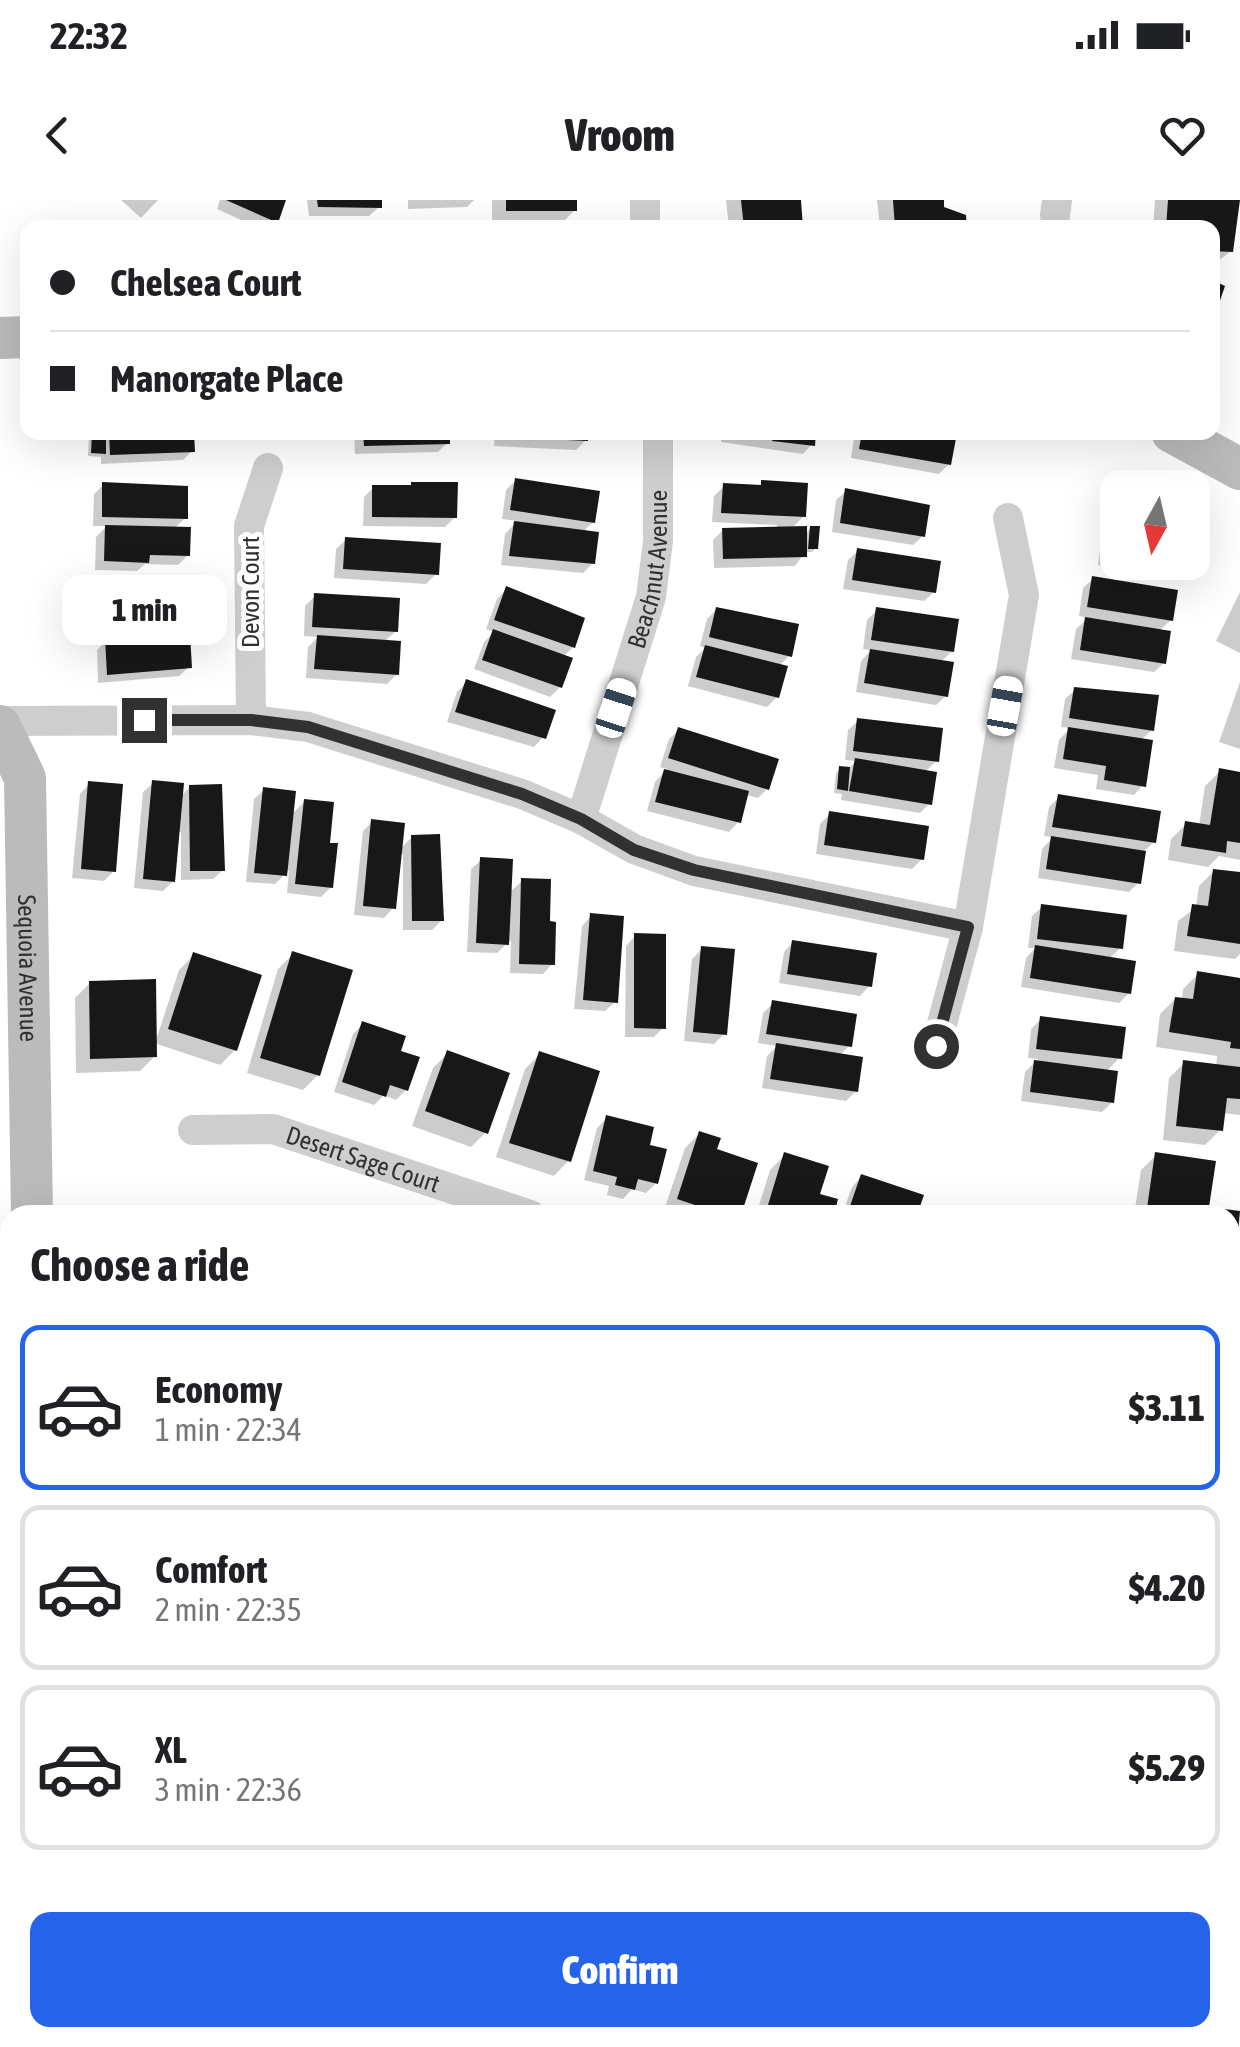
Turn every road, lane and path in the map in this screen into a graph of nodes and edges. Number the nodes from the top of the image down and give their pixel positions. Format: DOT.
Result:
graph roads {
  1 [pos="658,440"];
  2 [pos="1187,440"];
  3 [pos="268,468"];
  4 [pos="1240,469"];
  5 [pos="1008,518"];
  6 [pos="251,720"];
  7 [pos="0,724"];
  8 [pos="581,819"];
  9 [pos="968,927"];
  10 [pos="936,1046"];
  11 [pos="192,1130"];
  12 [pos="32,1205"];
  13 [pos="500,1205"];
  1 -- 8 [label="street, Beachnut Avenue"];
  2 -- 4 [label="main road"];
  3 -- 6 [label="street, Devon Court"];
  5 -- 9 [label="street"];
  6 -- 7 [label="street"];
  6 -- 8 [label="street"];
  7 -- 12 [label="main road, Sequoia Avenue"];
  8 -- 9 [label="street"];
  9 -- 10 [label="street"];
  11 -- 13 [label="street, Desert Sage Court"];
}
